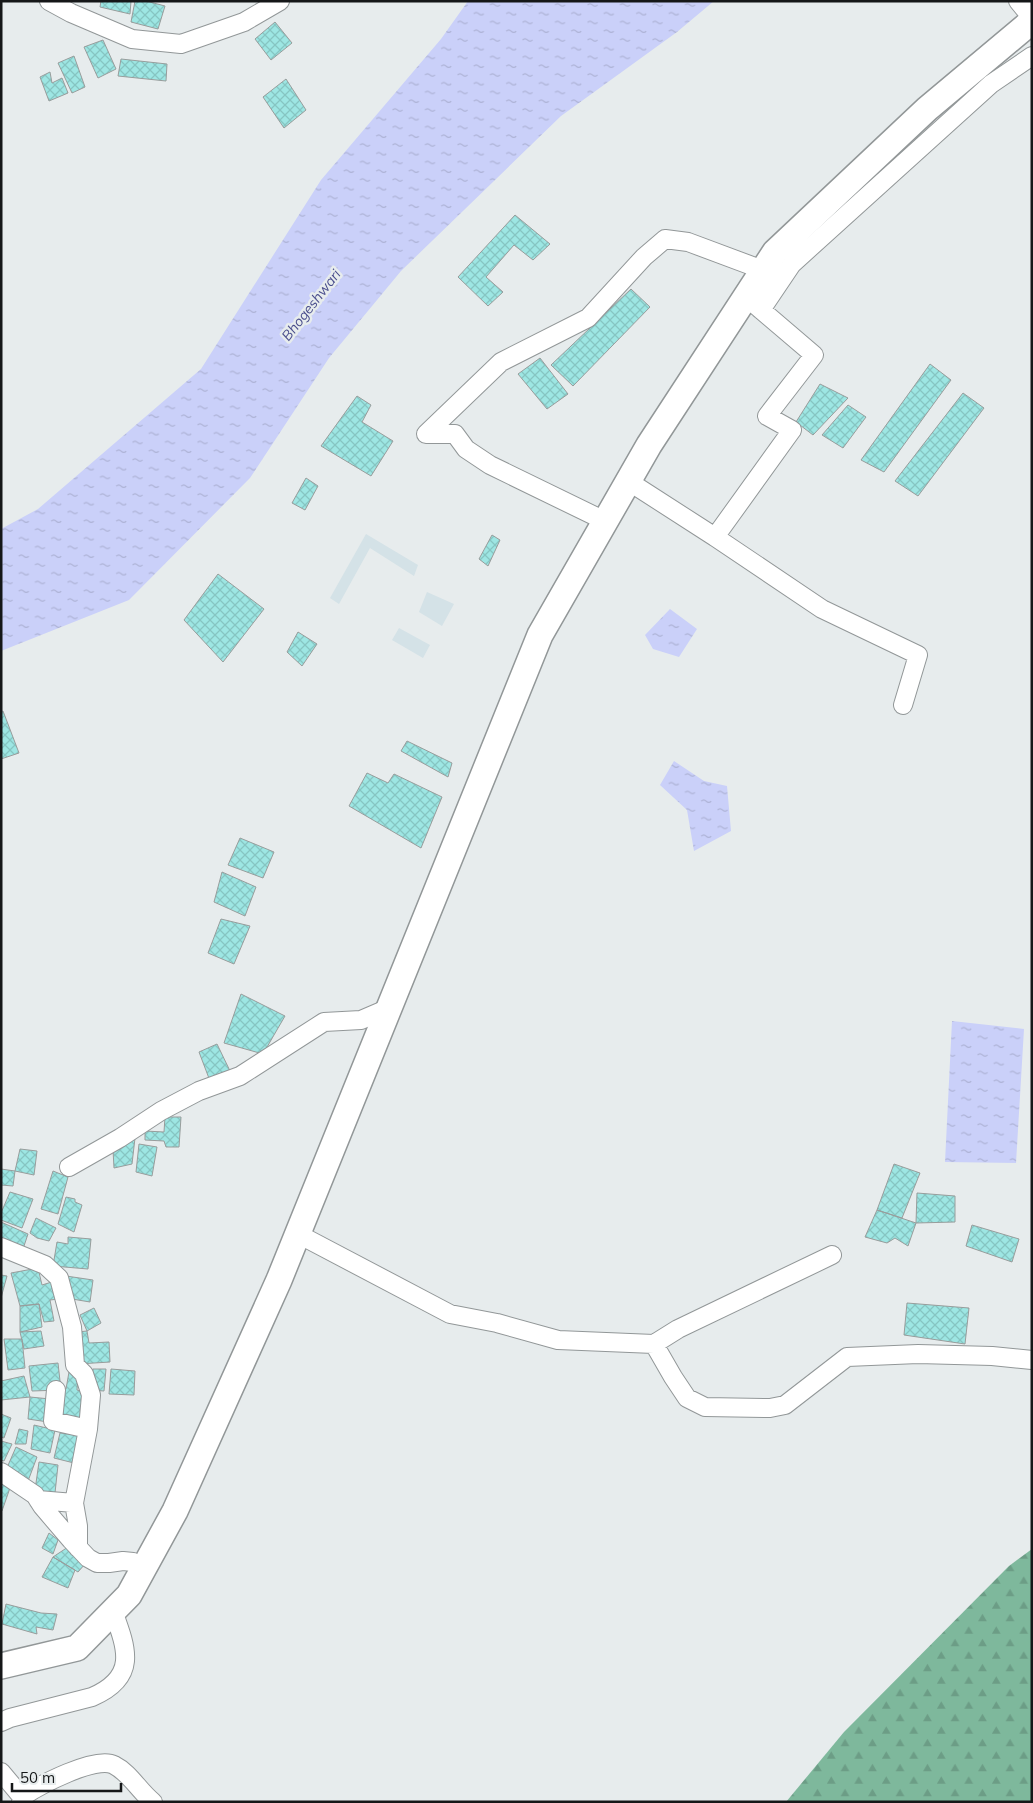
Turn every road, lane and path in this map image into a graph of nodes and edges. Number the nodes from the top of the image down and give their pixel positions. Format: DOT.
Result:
graph roads {
  1 [pos="49,1"];
  2 [pos="280,1"];
  3 [pos="1018,1"];
  4 [pos="1032,20"];
  5 [pos="1032,56"];
  6 [pos="763,270"];
  7 [pos="753,304"];
  8 [pos="628,481"];
  9 [pos="605,522"];
  10 [pos="715,537"];
  11 [pos="903,705"];
  12 [pos="389,1008"];
  13 [pos="69,1167"];
  14 [pos="298,1234"];
  15 [pos="1,1247"];
  16 [pos="832,1256"];
  17 [pos="654,1344"];
  18 [pos="1032,1360"];
  19 [pos="56,1390"];
  20 [pos="88,1429"];
  21 [pos="1,1472"];
  22 [pos="38,1500"];
  23 [pos="74,1503"];
  24 [pos="78,1548"];
  25 [pos="144,1568"];
  26 [pos="113,1611"];
  27 [pos="4,1661"];
  28 [pos="1,1722"];
  29 [pos="1,1772"];
  30 [pos="22,1799"];
  31 [pos="153,1802"];
  1 -- 2 [label="street"];
  3 -- 4 [label="street"];
  4 -- 6 [label="highway"];
  5 -- 7 [label="street"];
  6 -- 7 [label="highway"];
  6 -- 9 [label="street"];
  7 -- 8 [label="highway"];
  7 -- 10 [label="street"];
  8 -- 9 [label="highway"];
  8 -- 10 [label="street"];
  9 -- 12 [label="highway"];
  10 -- 11 [label="street"];
  12 -- 13 [label="street"];
  12 -- 14 [label="highway"];
  14 -- 17 [label="street"];
  14 -- 25 [label="highway"];
  15 -- 20 [label="street"];
  16 -- 17 [label="street"];
  17 -- 18 [label="street"];
  19 -- 20 [label="street"];
  20 -- 23 [label="street"];
  21 -- 22 [label="street"];
  22 -- 23 [label="street"];
  22 -- 24 [label="street"];
  23 -- 24 [label="street"];
  24 -- 25 [label="street"];
  25 -- 26 [label="highway"];
  26 -- 27 [label="highway"];
  26 -- 28 [label="street"];
  29 -- 30 [label="street"];
  30 -- 31 [label="street"];
}
